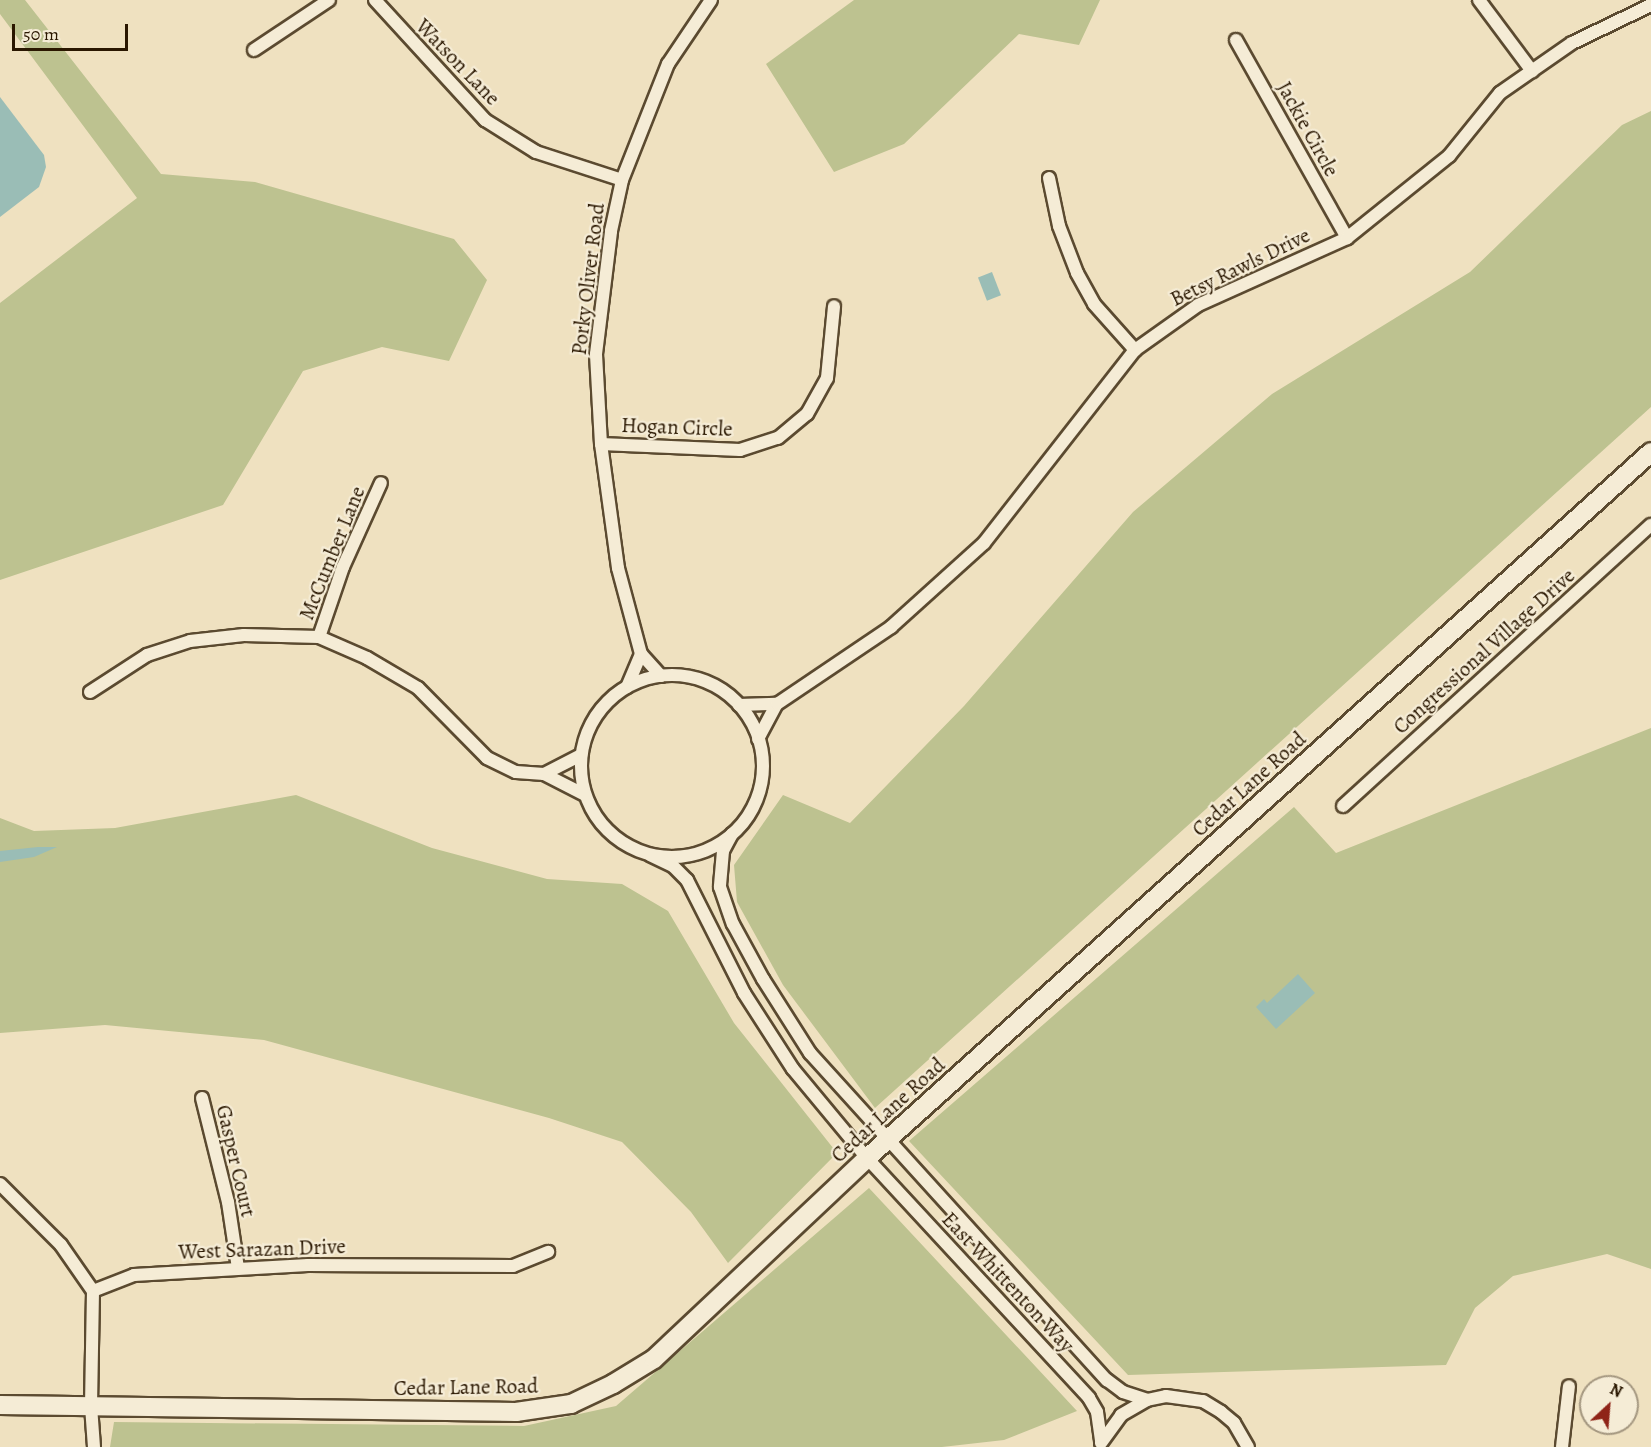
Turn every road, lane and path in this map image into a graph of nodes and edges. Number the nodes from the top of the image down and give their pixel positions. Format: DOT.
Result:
graph roads {
  1 [pos="329,0"];
  2 [pos="375,0"];
  3 [pos="711,0"];
  4 [pos="1479,0"];
  5 [pos="1651,5"];
  6 [pos="1236,40"];
  7 [pos="254,50"];
  8 [pos="1532,71"];
  9 [pos="1049,178"];
  10 [pos="622,180"];
  11 [pos="1347,238"];
  12 [pos="834,306"];
  13 [pos="1135,350"];
  14 [pos="601,444"];
  15 [pos="1651,452"];
  16 [pos="381,483"];
  17 [pos="1651,525"];
  18 [pos="319,638"];
  19 [pos="641,654"];
  20 [pos="661,676"];
  21 [pos="627,687"];
  22 [pos="90,692"];
  23 [pos="777,704"];
  24 [pos="739,705"];
  25 [pos="758,739"];
  26 [pos="581,755"];
  27 [pos="544,774"];
  28 [pos="585,795"];
  29 [pos="1343,806"];
  30 [pos="732,834"];
  31 [pos="650,855"];
  32 [pos="202,1098"];
  33 [pos="886,1141"];
  34 [pos="867,1158"];
  35 [pos="0,1184"];
  36 [pos="548,1252"];
  37 [pos="238,1268"];
  38 [pos="93,1292"];
  39 [pos="1569,1386"];
  40 [pos="1147,1400"];
  41 [pos="0,1405"];
  42 [pos="91,1406"];
  43 [pos="1100,1444"];
  44 [pos="94,1447"];
  45 [pos="1248,1447"];
  46 [pos="1562,1447"];
  1 -- 7 [label="street"];
  2 -- 10 [label="street, Watson Lane"];
  3 -- 10 [label="street, Porky Oliver Road"];
  4 -- 8 [label="street"];
  5 -- 8 [label="street, Betsy Rawls Drive"];
  6 -- 11 [label="street, Jackie Circle"];
  8 -- 11 [label="street, Betsy Rawls Drive"];
  9 -- 13 [label="street"];
  10 -- 14 [label="street, Porky Oliver Road"];
  11 -- 13 [label="street, Betsy Rawls Drive"];
  12 -- 14 [label="street, Hogan Circle"];
  13 -- 23 [label="street, Betsy Rawls Drive"];
  14 -- 19 [label="street, Porky Oliver Road"];
  15 -- 33 [label="street, Cedar Lane Road"];
  16 -- 18 [label="street, McCumber Lane"];
  17 -- 29 [label="street, Congressional Village Drive"];
  18 -- 22 [label="street"];
  18 -- 27 [label="street"];
  19 -- 20 [label="street, Porky Oliver Road"];
  19 -- 21 [label="street"];
  20 -- 21 [label="street"];
  20 -- 24 [label="street"];
  21 -- 26 [label="street"];
  23 -- 24 [label="street"];
  23 -- 25 [label="street, Betsy Rawls Drive"];
  24 -- 25 [label="street"];
  25 -- 30 [label="street"];
  26 -- 27 [label="street"];
  26 -- 28 [label="street"];
  27 -- 28 [label="street"];
  28 -- 31 [label="street"];
  30 -- 31 [label="street"];
  30 -- 33 [label="street, East Whittenton Way"];
  31 -- 34 [label="street, East Whittenton Way"];
  32 -- 37 [label="street, Gasper Court"];
  33 -- 34 [label="street, Cedar Lane Road"];
  33 -- 40 [label="street, East Whittenton Way"];
  34 -- 42 [label="street, Cedar Lane Road"];
  34 -- 43 [label="street, East Whittenton Way"];
  35 -- 38 [label="street"];
  36 -- 37 [label="street, West Sarazan Drive"];
  37 -- 38 [label="street, West Sarazan Drive"];
  38 -- 42 [label="street"];
  39 -- 46 [label="street"];
  40 -- 43 [label="street"];
  40 -- 45 [label="street"];
  41 -- 42 [label="street, Cedar Lane Road"];
  42 -- 44 [label="street"];
}
